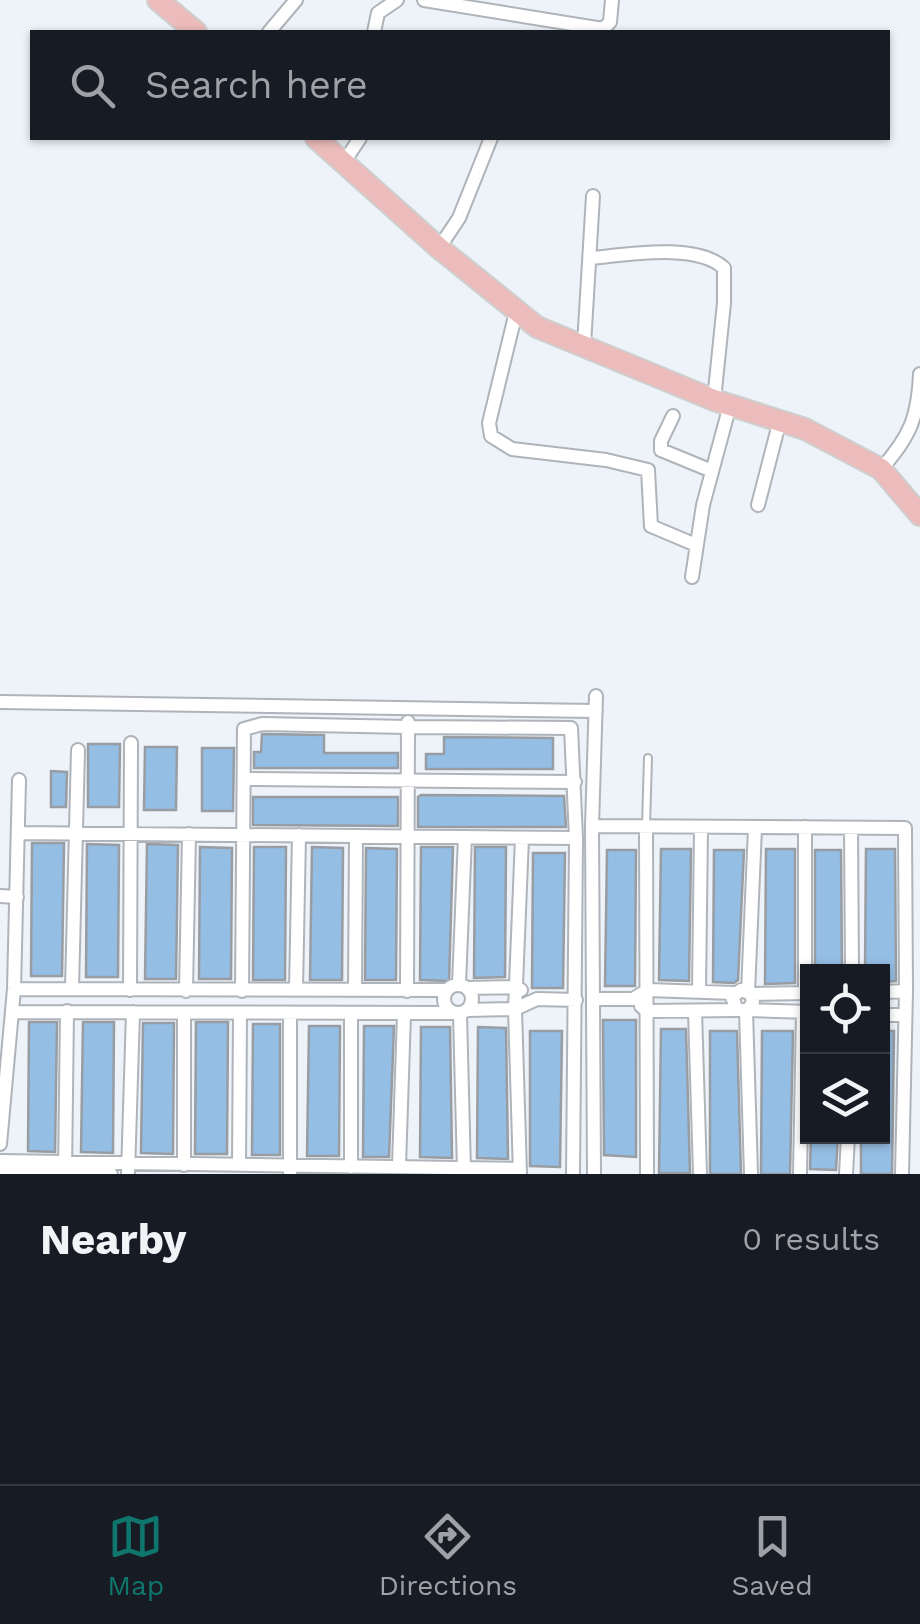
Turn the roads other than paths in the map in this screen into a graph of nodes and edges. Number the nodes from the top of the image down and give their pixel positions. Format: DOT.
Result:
graph roads {
  1 [pos="158,0"];
  2 [pos="296,0"];
  3 [pos="398,0"];
  4 [pos="424,0"];
  5 [pos="612,0"];
  6 [pos="194,30"];
  7 [pos="271,30"];
  8 [pos="374,30"];
  9 [pos="318,140"];
  10 [pos="359,140"];
  11 [pos="489,140"];
  12 [pos="344,162"];
  13 [pos="593,196"];
  14 [pos="439,248"];
  15 [pos="591,258"];
  16 [pos="516,312"];
  17 [pos="584,345"];
  18 [pos="920,374"];
  19 [pos="722,402"];
  20 [pos="673,416"];
  21 [pos="780,420"];
  22 [pos="881,469"];
  23 [pos="712,471"];
  24 [pos="758,505"];
  25 [pos="920,515"];
  26 [pos="696,545"];
  27 [pos="692,577"];
  28 [pos="0,702"];
  29 [pos="409,708"];
  30 [pos="408,727"];
  31 [pos="131,743"];
  32 [pos="78,750"];
  33 [pos="648,758"];
  34 [pos="244,779"];
  35 [pos="19,780"];
  36 [pos="410,781"];
  37 [pos="575,782"];
  38 [pos="920,825"];
  39 [pos="592,826"];
  40 [pos="646,826"];
  41 [pos="805,826"];
  42 [pos="702,828"];
  43 [pos="755,828"];
  44 [pos="851,828"];
  45 [pos="905,828"];
  46 [pos="18,833"];
  47 [pos="76,834"];
  48 [pos="130,834"];
  49 [pos="188,834"];
  50 [pos="244,835"];
  51 [pos="299,836"];
  52 [pos="356,836"];
  53 [pos="410,836"];
  54 [pos="465,837"];
  55 [pos="522,838"];
  56 [pos="576,838"];
  57 [pos="0,896"];
  58 [pos="17,897"];
  59 [pos="806,964"];
  60 [pos="852,964"];
  61 [pos="516,987"];
  62 [pos="72,988"];
  63 [pos="458,988"];
  64 [pos="14,989"];
  65 [pos="131,990"];
  66 [pos="297,990"];
  67 [pos="354,990"];
  68 [pos="648,990"];
  69 [pos="699,990"];
  70 [pos="186,991"];
  71 [pos="242,991"];
  72 [pos="407,991"];
  73 [pos="906,991"];
  74 [pos="890,992"];
  75 [pos="744,993"];
  76 [pos="800,993"];
  77 [pos="595,998"];
  78 [pos="633,998"];
  79 [pos="536,999"];
  80 [pos="576,1000"];
  81 [pos="515,1009"];
  82 [pos="743,1010"];
  83 [pos="67,1011"];
  84 [pos="647,1011"];
  85 [pos="696,1011"];
  86 [pos="12,1012"];
  87 [pos="118,1012"];
  88 [pos="138,1012"];
  89 [pos="461,1012"];
  90 [pos="800,1012"];
  91 [pos="184,1013"];
  92 [pos="240,1014"];
  93 [pos="288,1014"];
  94 [pos="352,1014"];
  95 [pos="404,1014"];
  96 [pos="308,1015"];
  97 [pos="890,1017"];
  98 [pos="905,1021"];
  99 [pos="920,1026"];
  100 [pos="804,1054"];
  101 [pos="904,1079"];
  102 [pos="920,1079"];
  103 [pos="902,1133"];
  104 [pos="920,1133"];
  105 [pos="0,1144"];
  106 [pos="848,1144"];
  107 [pos="0,1161"];
  108 [pos="184,1165"];
  109 [pos="239,1165"];
  110 [pos="351,1167"];
  111 [pos="128,1169"];
  112 [pos="200,1169"];
  113 [pos="404,1169"];
  114 [pos="65,1170"];
  115 [pos="290,1170"];
  116 [pos="464,1170"];
  117 [pos="519,1171"];
  118 [pos="0,1172"];
  119 [pos="111,1174"];
  120 [pos="573,1174"];
  121 [pos="594,1174"];
  122 [pos="646,1174"];
  123 [pos="700,1174"];
  124 [pos="750,1174"];
  125 [pos="800,1174"];
  126 [pos="846,1174"];
  127 [pos="902,1174"];
  1 -- 6 [label="main road"];
  2 -- 7 [label="street"];
  3 -- 8 [label="street"];
  4 -- 5 [label="street"];
  9 -- 12 [label="main road"];
  10 -- 12 [label="street"];
  11 -- 14 [label="street"];
  12 -- 14 [label="main road"];
  13 -- 15 [label="street"];
  14 -- 16 [label="main road"];
  15 -- 17 [label="street"];
  15 -- 19 [label="street"];
  16 -- 17 [label="main road"];
  16 -- 26 [label="street"];
  17 -- 19 [label="main road"];
  18 -- 22 [label="street"];
  19 -- 21 [label="main road"];
  19 -- 23 [label="street"];
  20 -- 23 [label="street"];
  21 -- 22 [label="main road"];
  21 -- 24 [label="street"];
  22 -- 25 [label="main road"];
  23 -- 26 [label="street"];
  26 -- 27 [label="street"];
  28 -- 29 [label="street"];
  29 -- 30 [label="street"];
  29 -- 39 [label="street"];
  30 -- 34 [label="street"];
  30 -- 36 [label="street"];
  30 -- 37 [label="street"];
  31 -- 48 [label="street"];
  32 -- 47 [label="street"];
  33 -- 40 [label="lane"];
  34 -- 36 [label="street"];
  34 -- 50 [label="street"];
  35 -- 46 [label="street"];
  36 -- 37 [label="street"];
  36 -- 53 [label="street"];
  37 -- 56 [label="street"];
  38 -- 45 [label="street"];
  39 -- 40 [label="street"];
  39 -- 77 [label="street"];
  40 -- 42 [label="street"];
  40 -- 68 [label="street"];
  41 -- 43 [label="street"];
  41 -- 44 [label="street"];
  41 -- 59 [label="street"];
  42 -- 43 [label="street"];
  42 -- 69 [label="street"];
  43 -- 75 [label="street"];
  44 -- 45 [label="street"];
  44 -- 60 [label="street"];
  45 -- 73 [label="street"];
  46 -- 47 [label="street"];
  46 -- 58 [label="street"];
  47 -- 48 [label="street"];
  47 -- 62 [label="street"];
  48 -- 49 [label="street"];
  48 -- 65 [label="street"];
  49 -- 50 [label="street"];
  49 -- 70 [label="street"];
  50 -- 51 [label="street"];
  50 -- 71 [label="street"];
  51 -- 52 [label="street"];
  51 -- 66 [label="street"];
  52 -- 53 [label="street"];
  52 -- 67 [label="street"];
  53 -- 54 [label="street"];
  53 -- 72 [label="street"];
  54 -- 55 [label="street"];
  54 -- 63 [label="street"];
  55 -- 56 [label="street"];
  55 -- 61 [label="street"];
  56 -- 80 [label="street"];
  57 -- 58 [label="street"];
  58 -- 64 [label="street"];
  61 -- 63 [label="street"];
  61 -- 79 [label="street"];
  61 -- 81 [label="street"];
  62 -- 64 [label="street"];
  62 -- 65 [label="street"];
  63 -- 72 [label="street"];
  63 -- 89 [label="street"];
  63 -- 89 [label="street"];
  64 -- 86 [label="street"];
  65 -- 70 [label="street"];
  65 -- 87 [label="street"];
  65 -- 88 [label="street"];
  66 -- 67 [label="street"];
  66 -- 71 [label="street"];
  66 -- 93 [label="street"];
  66 -- 96 [label="street"];
  67 -- 72 [label="street"];
  68 -- 69 [label="street"];
  68 -- 78 [label="street"];
  68 -- 84 [label="street"];
  69 -- 75 [label="street"];
  70 -- 71 [label="street"];
  73 -- 74 [label="street"];
  73 -- 98 [label="street"];
  75 -- 76 [label="street"];
  75 -- 82 [label="street"];
  77 -- 78 [label="street"];
  77 -- 121 [label="street"];
  78 -- 84 [label="street"];
  79 -- 80 [label="street"];
  79 -- 81 [label="street"];
  80 -- 120 [label="street"];
  81 -- 89 [label="street"];
  81 -- 117 [label="street"];
  82 -- 85 [label="street"];
  82 -- 90 [label="street"];
  82 -- 124 [label="street"];
  83 -- 86 [label="street"];
  83 -- 87 [label="street"];
  83 -- 114 [label="street"];
  84 -- 85 [label="street"];
  84 -- 122 [label="street"];
  85 -- 123 [label="street"];
  86 -- 105 [label="street"];
  87 -- 88 [label="street"];
  88 -- 91 [label="street"];
  88 -- 111 [label="street"];
  89 -- 95 [label="street"];
  89 -- 116 [label="street"];
  91 -- 92 [label="street"];
  91 -- 108 [label="street"];
  92 -- 93 [label="street"];
  92 -- 109 [label="street"];
  93 -- 96 [label="street"];
  93 -- 115 [label="street"];
  94 -- 95 [label="street"];
  94 -- 96 [label="street"];
  94 -- 110 [label="street"];
  95 -- 113 [label="street"];
  97 -- 98 [label="street"];
  98 -- 99 [label="street"];
  98 -- 101 [label="street"];
  100 -- 125 [label="street"];
  101 -- 102 [label="street"];
  101 -- 103 [label="street"];
  103 -- 104 [label="street"];
  103 -- 127 [label="street"];
  106 -- 126 [label="street"];
  107 -- 114 [label="street"];
  108 -- 111 [label="street"];
  108 -- 112 [label="street"];
  109 -- 112 [label="street"];
  109 -- 115 [label="street"];
  110 -- 113 [label="street"];
  110 -- 115 [label="street"];
  111 -- 114 [label="street"];
  113 -- 116 [label="street"];
  114 -- 118 [label="street"];
  114 -- 119 [label="street"];
  116 -- 117 [label="street"];
}
